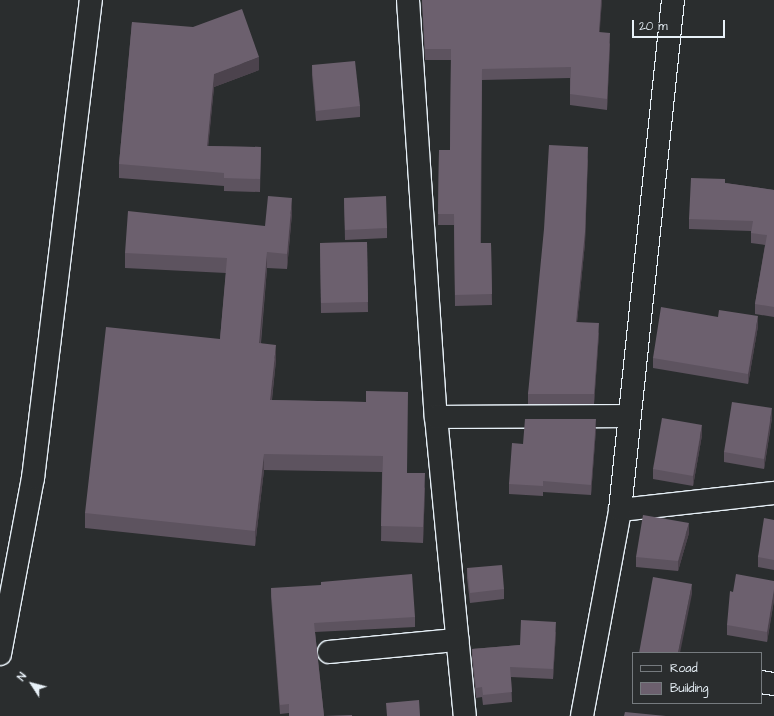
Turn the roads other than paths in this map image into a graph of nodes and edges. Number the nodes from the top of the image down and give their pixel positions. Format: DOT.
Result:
graph roads {
  1 [pos="91,0"];
  2 [pos="408,0"];
  3 [pos="673,0"];
  4 [pos="629,416"];
  5 [pos="436,417"];
  6 [pos="774,493"];
  7 [pos="620,510"];
  8 [pos="458,640"];
  9 [pos="328,652"];
  10 [pos="0,654"];
  11 [pos="762,682"];
  12 [pos="774,684"];
  13 [pos="464,716"];
  14 [pos="582,716"];
  1 -- 10 [label="street"];
  2 -- 5 [label="street"];
  3 -- 4 [label="street"];
  4 -- 5 [label="street"];
  4 -- 7 [label="street"];
  5 -- 8 [label="street"];
  6 -- 7 [label="street"];
  7 -- 14 [label="street"];
  8 -- 9 [label="street"];
  8 -- 13 [label="street"];
  11 -- 12 [label="street"];
}
